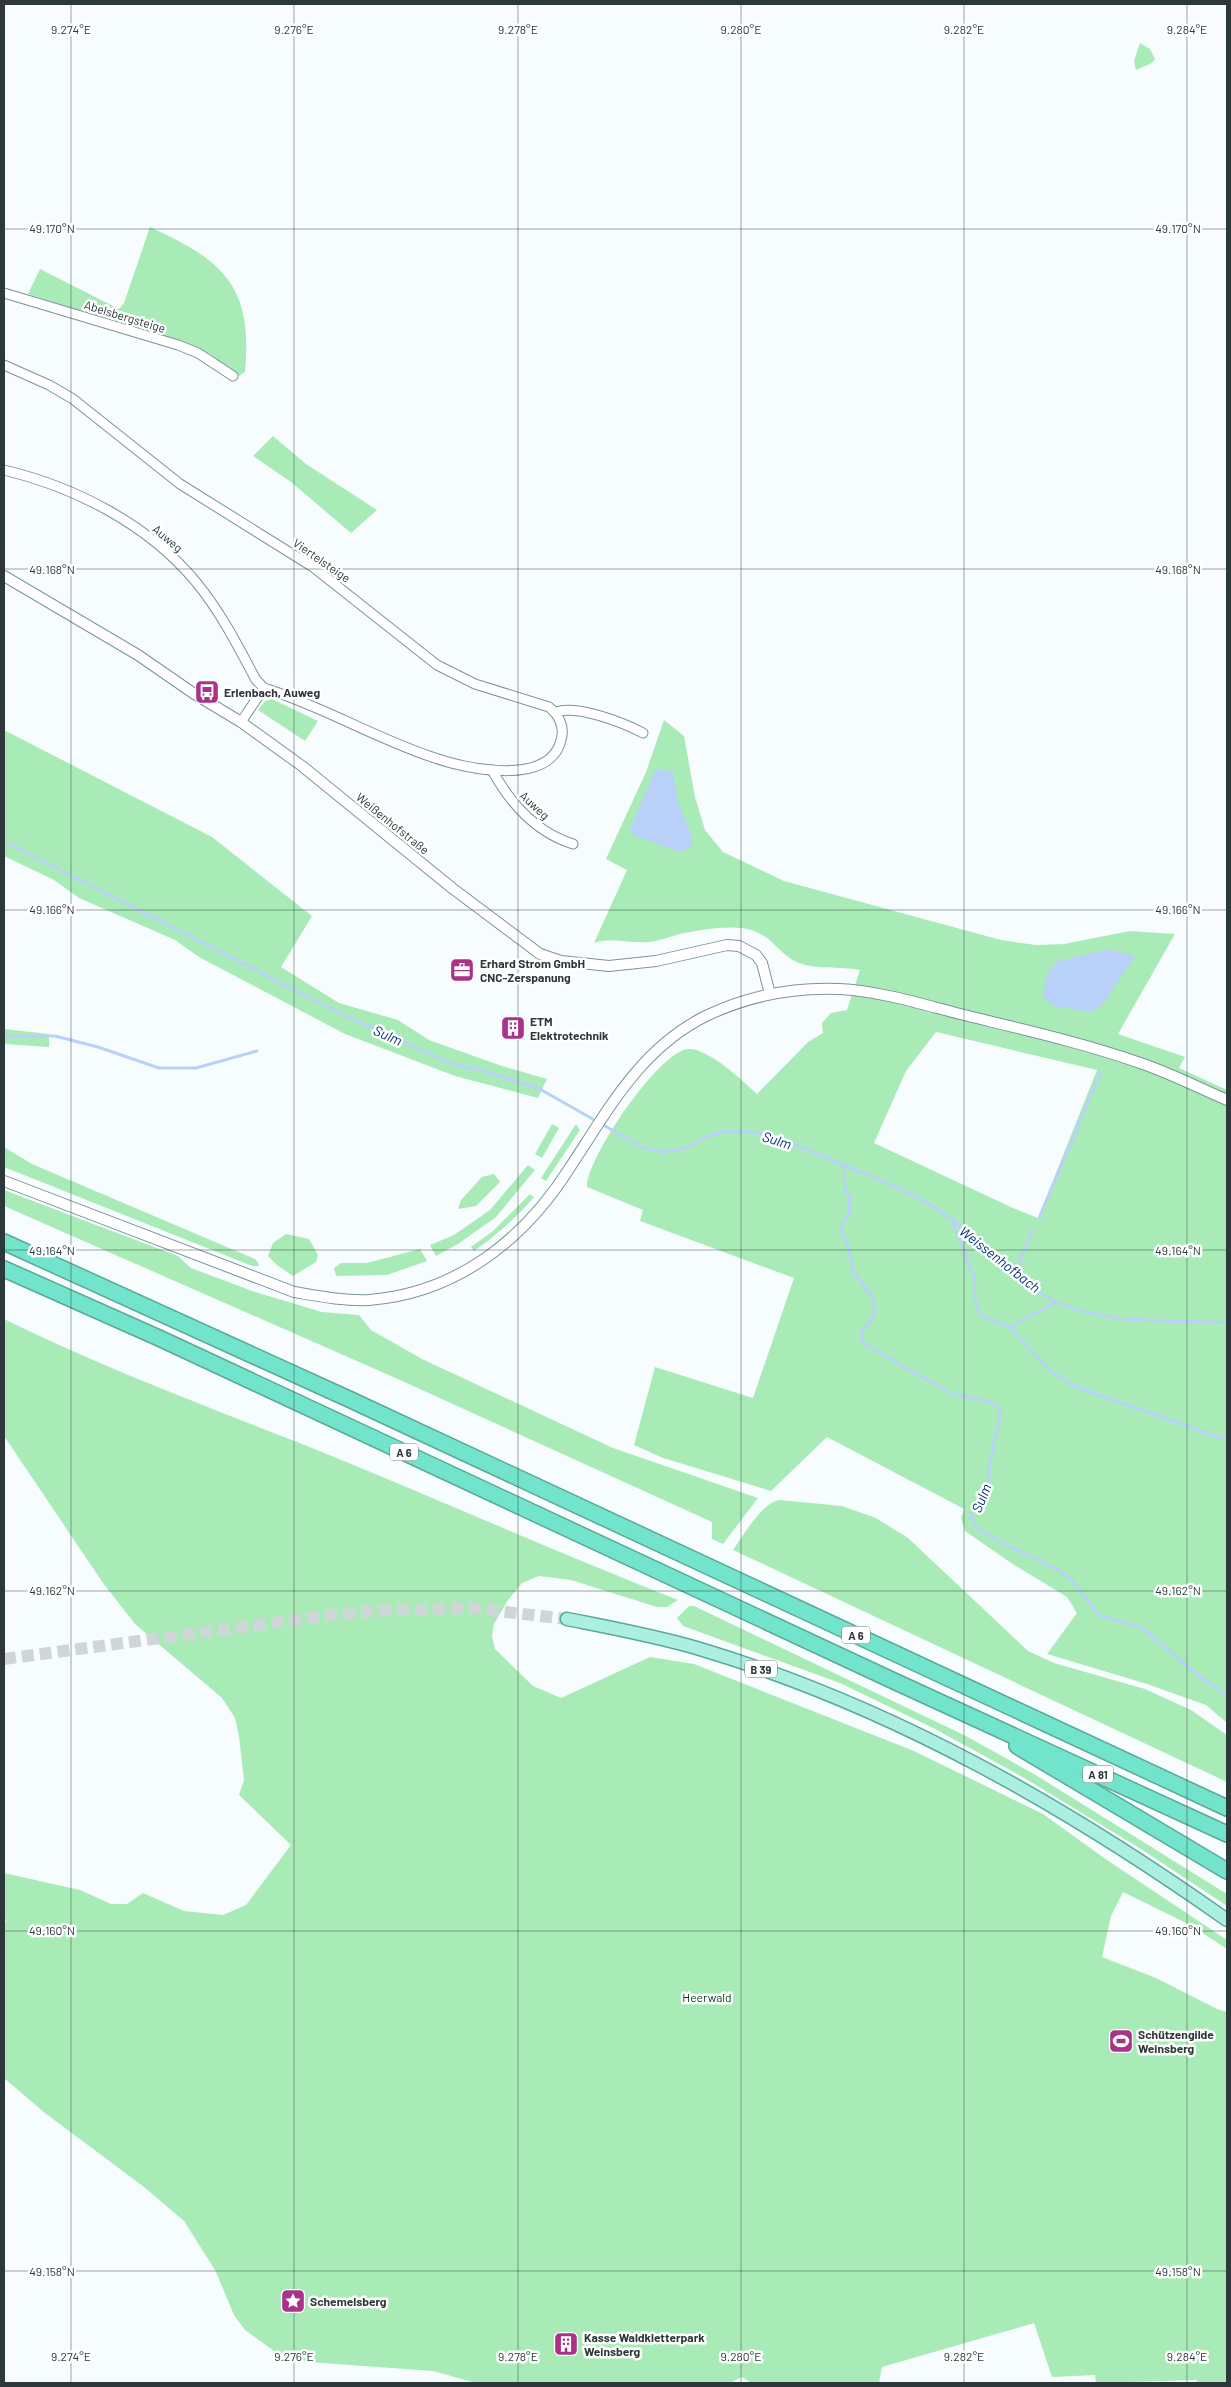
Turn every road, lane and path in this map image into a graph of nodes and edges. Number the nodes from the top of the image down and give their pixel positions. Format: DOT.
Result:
graph roads {
  1 [pos="4,293"];
  2 [pos="4,365"];
  3 [pos="233,376"];
  4 [pos="4,470"];
  5 [pos="4,576"];
  6 [pos="264,688"];
  7 [pos="556,712"];
  8 [pos="241,722"];
  9 [pos="643,733"];
  10 [pos="492,770"];
  11 [pos="572,844"];
  12 [pos="770,994"];
  13 [pos="1227,1100"];
  14 [pos="4,1181"];
  15 [pos="4,1242"];
  16 [pos="4,1268"];
  17 [pos="567,1619"];
  18 [pos="969,1715"];
  19 [pos="1227,1808"];
  20 [pos="1227,1834"];
  21 [pos="1227,1871"];
  22 [pos="1227,1920"];
  1 -- 3 [label="street, Abelsbergsteige"];
  2 -- 7 [label="street, Viertelsteige"];
  4 -- 6 [label="street, Auweg"];
  5 -- 8 [label="street, Weißenhofstraße"];
  6 -- 8 [label="street"];
  6 -- 10 [label="street, Auweg"];
  7 -- 9 [label="street, Viertelsteige"];
  7 -- 10 [label="street, Auweg"];
  8 -- 12 [label="street, Weißenhofstraße"];
  10 -- 11 [label="street, Auweg"];
  12 -- 13 [label="street"];
  12 -- 14 [label="street"];
  15 -- 19 [label="highway, A 6"];
  16 -- 18 [label="highway, A 6"];
  17 -- 22 [label="main road, B 39"];
  18 -- 20 [label="highway, A 81"];
  18 -- 21 [label="highway, A 6"];
}
